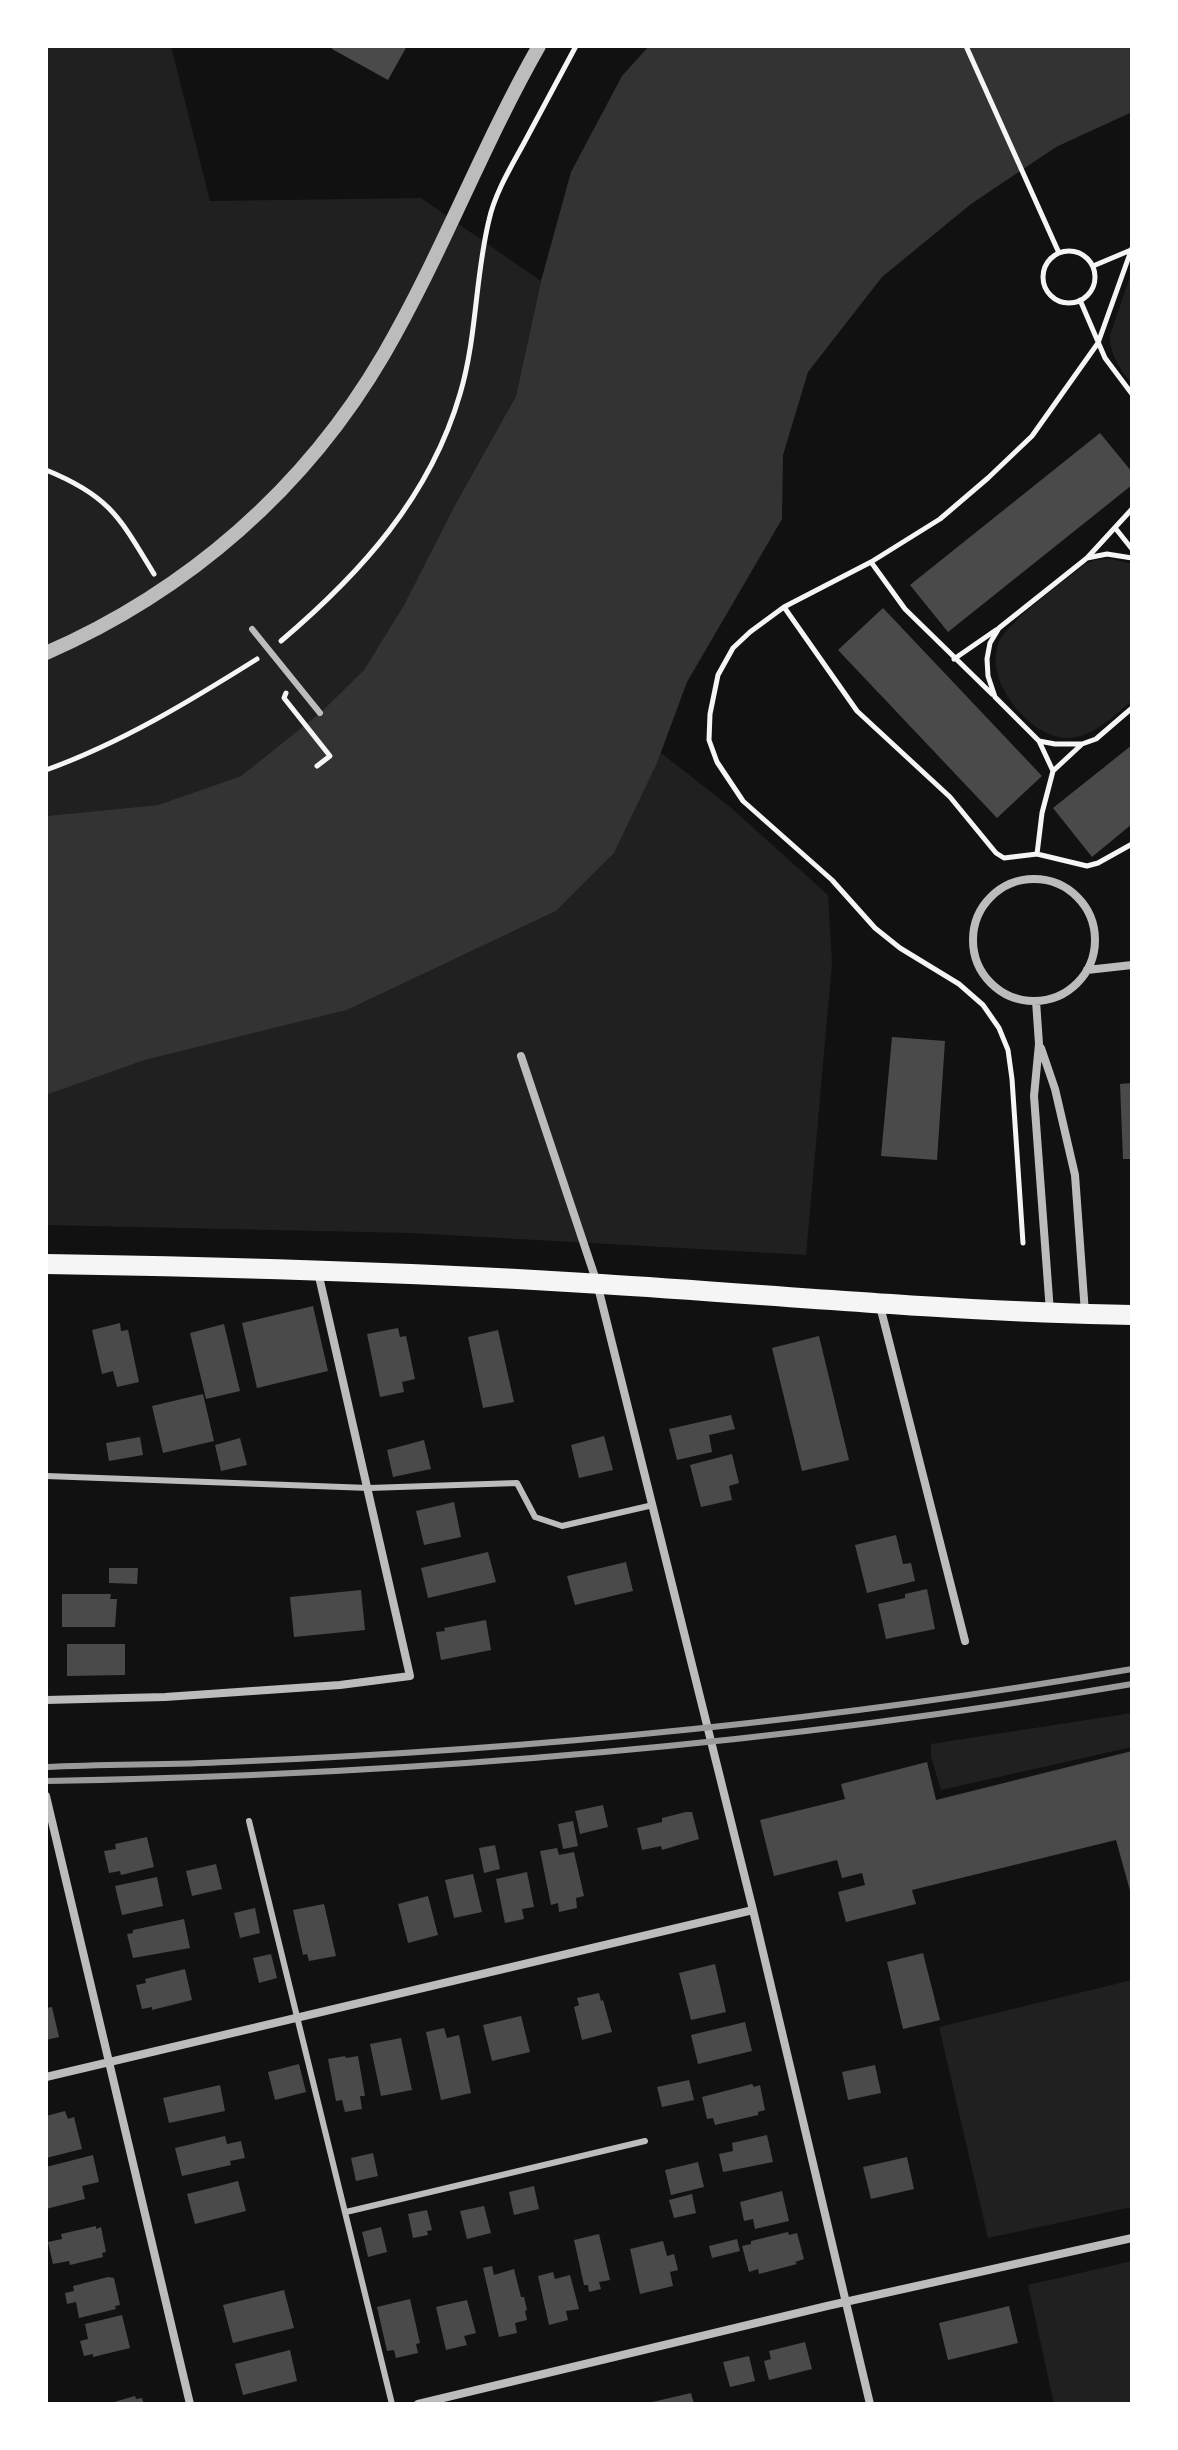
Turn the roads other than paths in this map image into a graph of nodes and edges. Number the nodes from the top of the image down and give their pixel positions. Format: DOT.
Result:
graph roads {
  1 [pos="539,46"];
  2 [pos="252,629"];
  3 [pos="46,653"];
  4 [pos="320,713"];
  5 [pos="1132,965"];
  6 [pos="1087,970"];
  7 [pos="1036,1001"];
  8 [pos="1039,1044"];
  9 [pos="521,1056"];
  10 [pos="46,1264"];
  11 [pos="317,1269"];
  12 [pos="597,1283"];
  13 [pos="878,1301"];
  14 [pos="1050,1314"];
  15 [pos="1085,1314"];
  16 [pos="1132,1315"];
  17 [pos="46,1476"];
  18 [pos="369,1488"];
  19 [pos="653,1505"];
  20 [pos="965,1641"];
  21 [pos="46,1700"];
  22 [pos="46,1796"];
  23 [pos="249,1821"];
  24 [pos="48,1822"];
  25 [pos="753,1910"];
  26 [pos="298,2017"];
  27 [pos="109,2064"];
  28 [pos="46,2077"];
  29 [pos="645,2141"];
  30 [pos="346,2212"];
  31 [pos="1132,2238"];
  32 [pos="846,2302"];
  33 [pos="190,2404"];
  34 [pos="392,2404"];
  35 [pos="418,2404"];
  36 [pos="870,2404"];
  1 -- 3 [label="street"];
  2 -- 4 [label="lane"];
  5 -- 6 [label="street"];
  6 -- 7 [label="street"];
  6 -- 7 [label="street"];
  7 -- 8 [label="street"];
  8 -- 14 [label="street"];
  8 -- 15 [label="street"];
  9 -- 12 [label="street"];
  10 -- 11 [label="main road"];
  11 -- 12 [label="main road"];
  11 -- 18 [label="street"];
  12 -- 13 [label="main road"];
  12 -- 19 [label="street"];
  13 -- 14 [label="main road"];
  13 -- 20 [label="street"];
  14 -- 15 [label="main road"];
  15 -- 16 [label="main road"];
  17 -- 18 [label="lane"];
  18 -- 19 [label="lane"];
  18 -- 21 [label="street"];
  19 -- 25 [label="street"];
  22 -- 24 [label="street"];
  23 -- 26 [label="lane"];
  24 -- 27 [label="street"];
  25 -- 26 [label="street"];
  25 -- 32 [label="street"];
  26 -- 27 [label="street"];
  26 -- 30 [label="lane"];
  27 -- 28 [label="street"];
  27 -- 33 [label="street"];
  29 -- 30 [label="lane"];
  30 -- 34 [label="lane"];
  31 -- 32 [label="street"];
  32 -- 35 [label="street"];
  32 -- 36 [label="street"];
}
